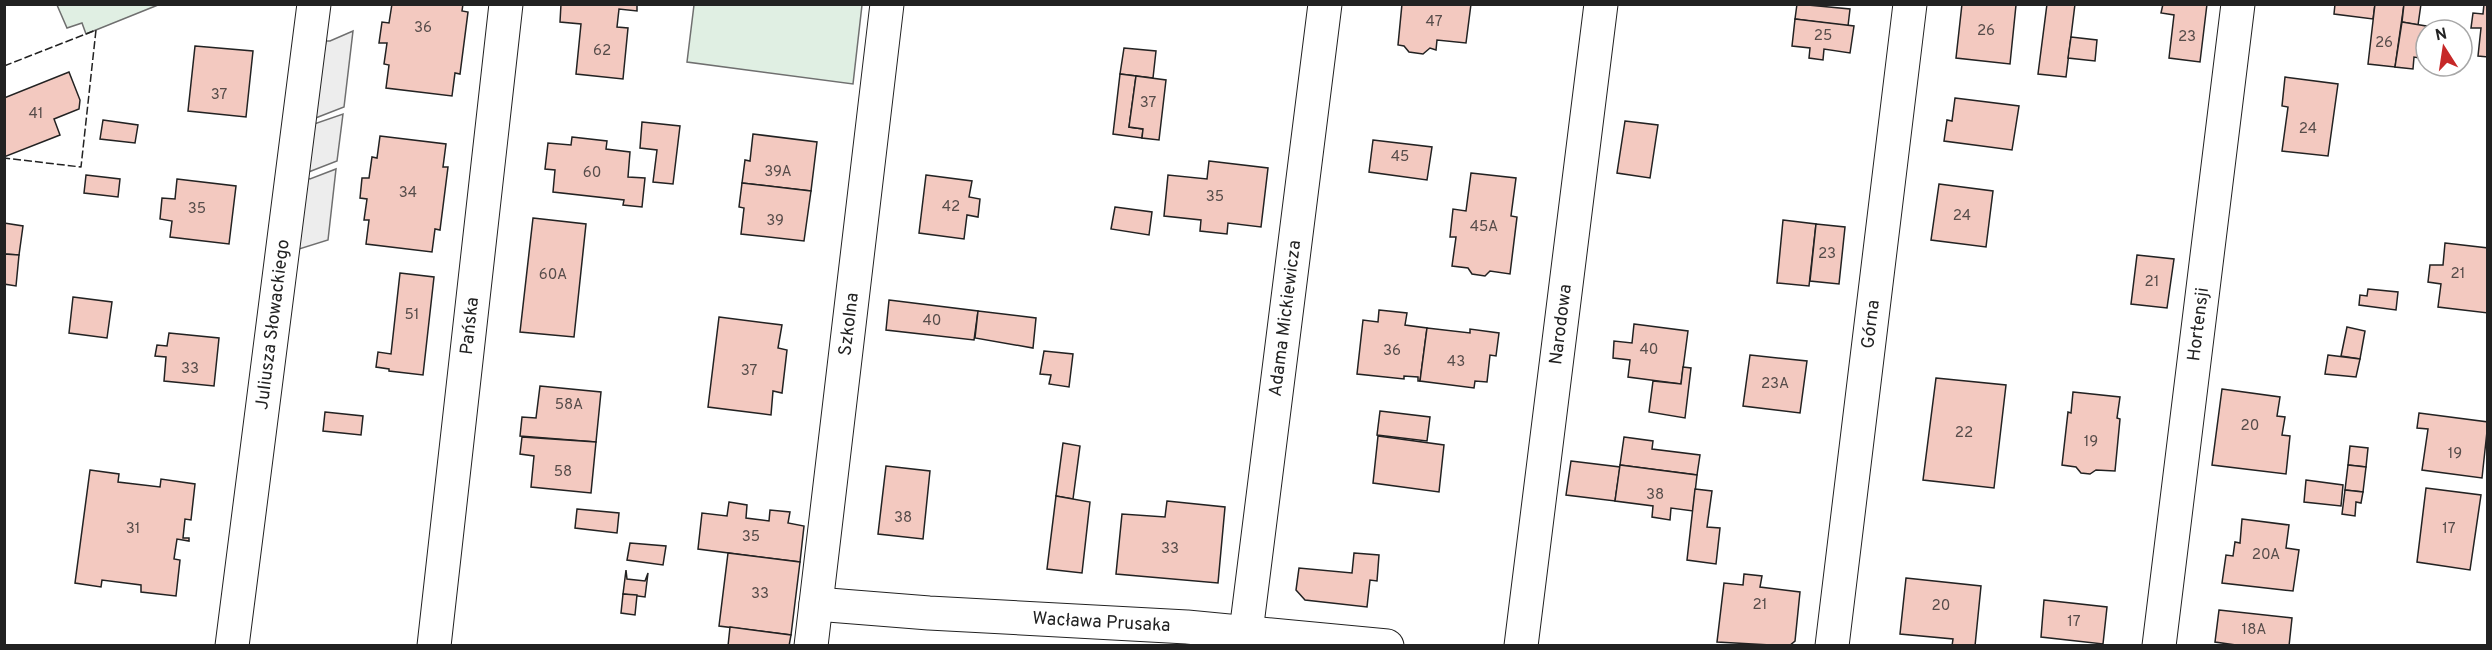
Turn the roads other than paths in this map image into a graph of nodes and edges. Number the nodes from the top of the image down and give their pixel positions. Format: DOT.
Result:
graph roads {
  1 [pos="314,4"];
  2 [pos="506,4"];
  3 [pos="887,4"];
  4 [pos="1325,4"];
  5 [pos="1601,4"];
  6 [pos="1910,4"];
  7 [pos="2238,4"];
  8 [pos="816,604"];
  9 [pos="1246,632"];
  10 [pos="1186,636"];
  11 [pos="232,645"];
  12 [pos="434,645"];
  13 [pos="811,645"];
  14 [pos="1387,645"];
  15 [pos="1521,645"];
  16 [pos="1832,645"];
  17 [pos="2159,645"];
  1 -- 11 [label="street, Juliusza Słowackiego"];
  2 -- 12 [label="street, Pańska"];
  3 -- 8 [label="street, Szkolna"];
  4 -- 9 [label="street, Adama Mickiewicza"];
  5 -- 15 [label="street, Narodowa"];
  6 -- 16 [label="street, Górna"];
  7 -- 17 [label="street, Hortensji"];
  8 -- 10 [label="street, Wacława Prusaka"];
  8 -- 13 [label="street, Szkolna"];
  9 -- 10 [label="street, Wacława Prusaka"];
  9 -- 14 [label="street, Wacława Prusaka"];
}
